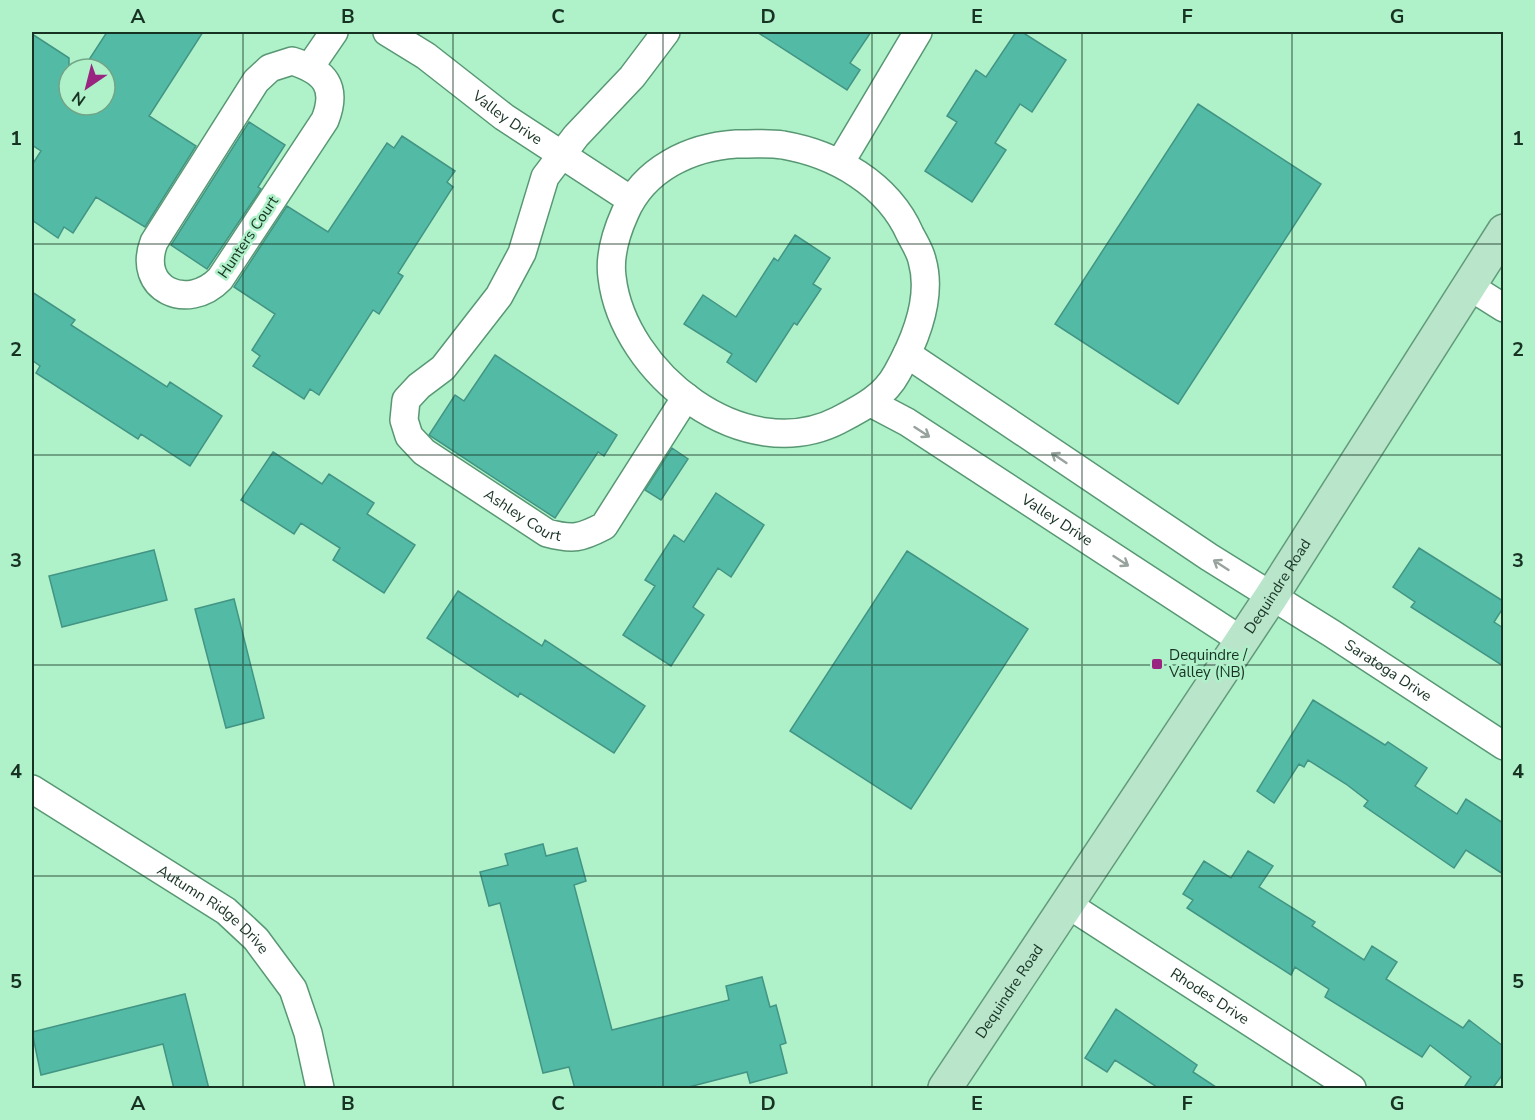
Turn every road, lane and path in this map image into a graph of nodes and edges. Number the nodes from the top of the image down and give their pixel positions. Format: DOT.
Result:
graph roads {
  1 [pos="334,32"];
  2 [pos="387,32"];
  3 [pos="666,32"];
  4 [pos="918,32"];
  5 [pos="310,66"];
  6 [pos="561,156"];
  7 [pos="840,163"];
  8 [pos="631,200"];
  9 [pos="1503,231"];
  10 [pos="1469,286"];
  11 [pos="1503,308"];
  12 [pos="907,354"];
  13 [pos="686,397"];
  14 [pos="871,404"];
  15 [pos="1270,597"];
  16 [pos="1241,640"];
  17 [pos="1503,746"];
  18 [pos="32,789"];
  19 [pos="1066,904"];
  20 [pos="320,1089"];
  21 [pos="945,1089"];
  22 [pos="1352,1089"];
  1 -- 5 [label="street"];
  2 -- 6 [label="street, Valley Drive"];
  3 -- 6 [label="street"];
  4 -- 7 [label="street"];
  5 -- 5 [label="street, Hunters Court"];
  6 -- 8 [label="street, Valley Drive"];
  6 -- 13 [label="street, Ashley Court"];
  7 -- 8 [label="street"];
  7 -- 12 [label="street"];
  8 -- 13 [label="street"];
  9 -- 10 [label="main road, Dequindre Road"];
  10 -- 11 [label="street"];
  10 -- 15 [label="main road, Dequindre Road"];
  12 -- 14 [label="street"];
  15 -- 12 [label="street, one-way"];
  13 -- 14 [label="street"];
  14 -- 16 [label="street, Valley Drive, one-way"];
  15 -- 16 [label="main road, Dequindre Road"];
  15 -- 17 [label="street, Saratoga Drive"];
  16 -- 19 [label="main road, Dequindre Road"];
  18 -- 20 [label="street, Autumn Ridge Drive"];
  19 -- 21 [label="main road, Dequindre Road"];
  19 -- 22 [label="street, Rhodes Drive"];
}
